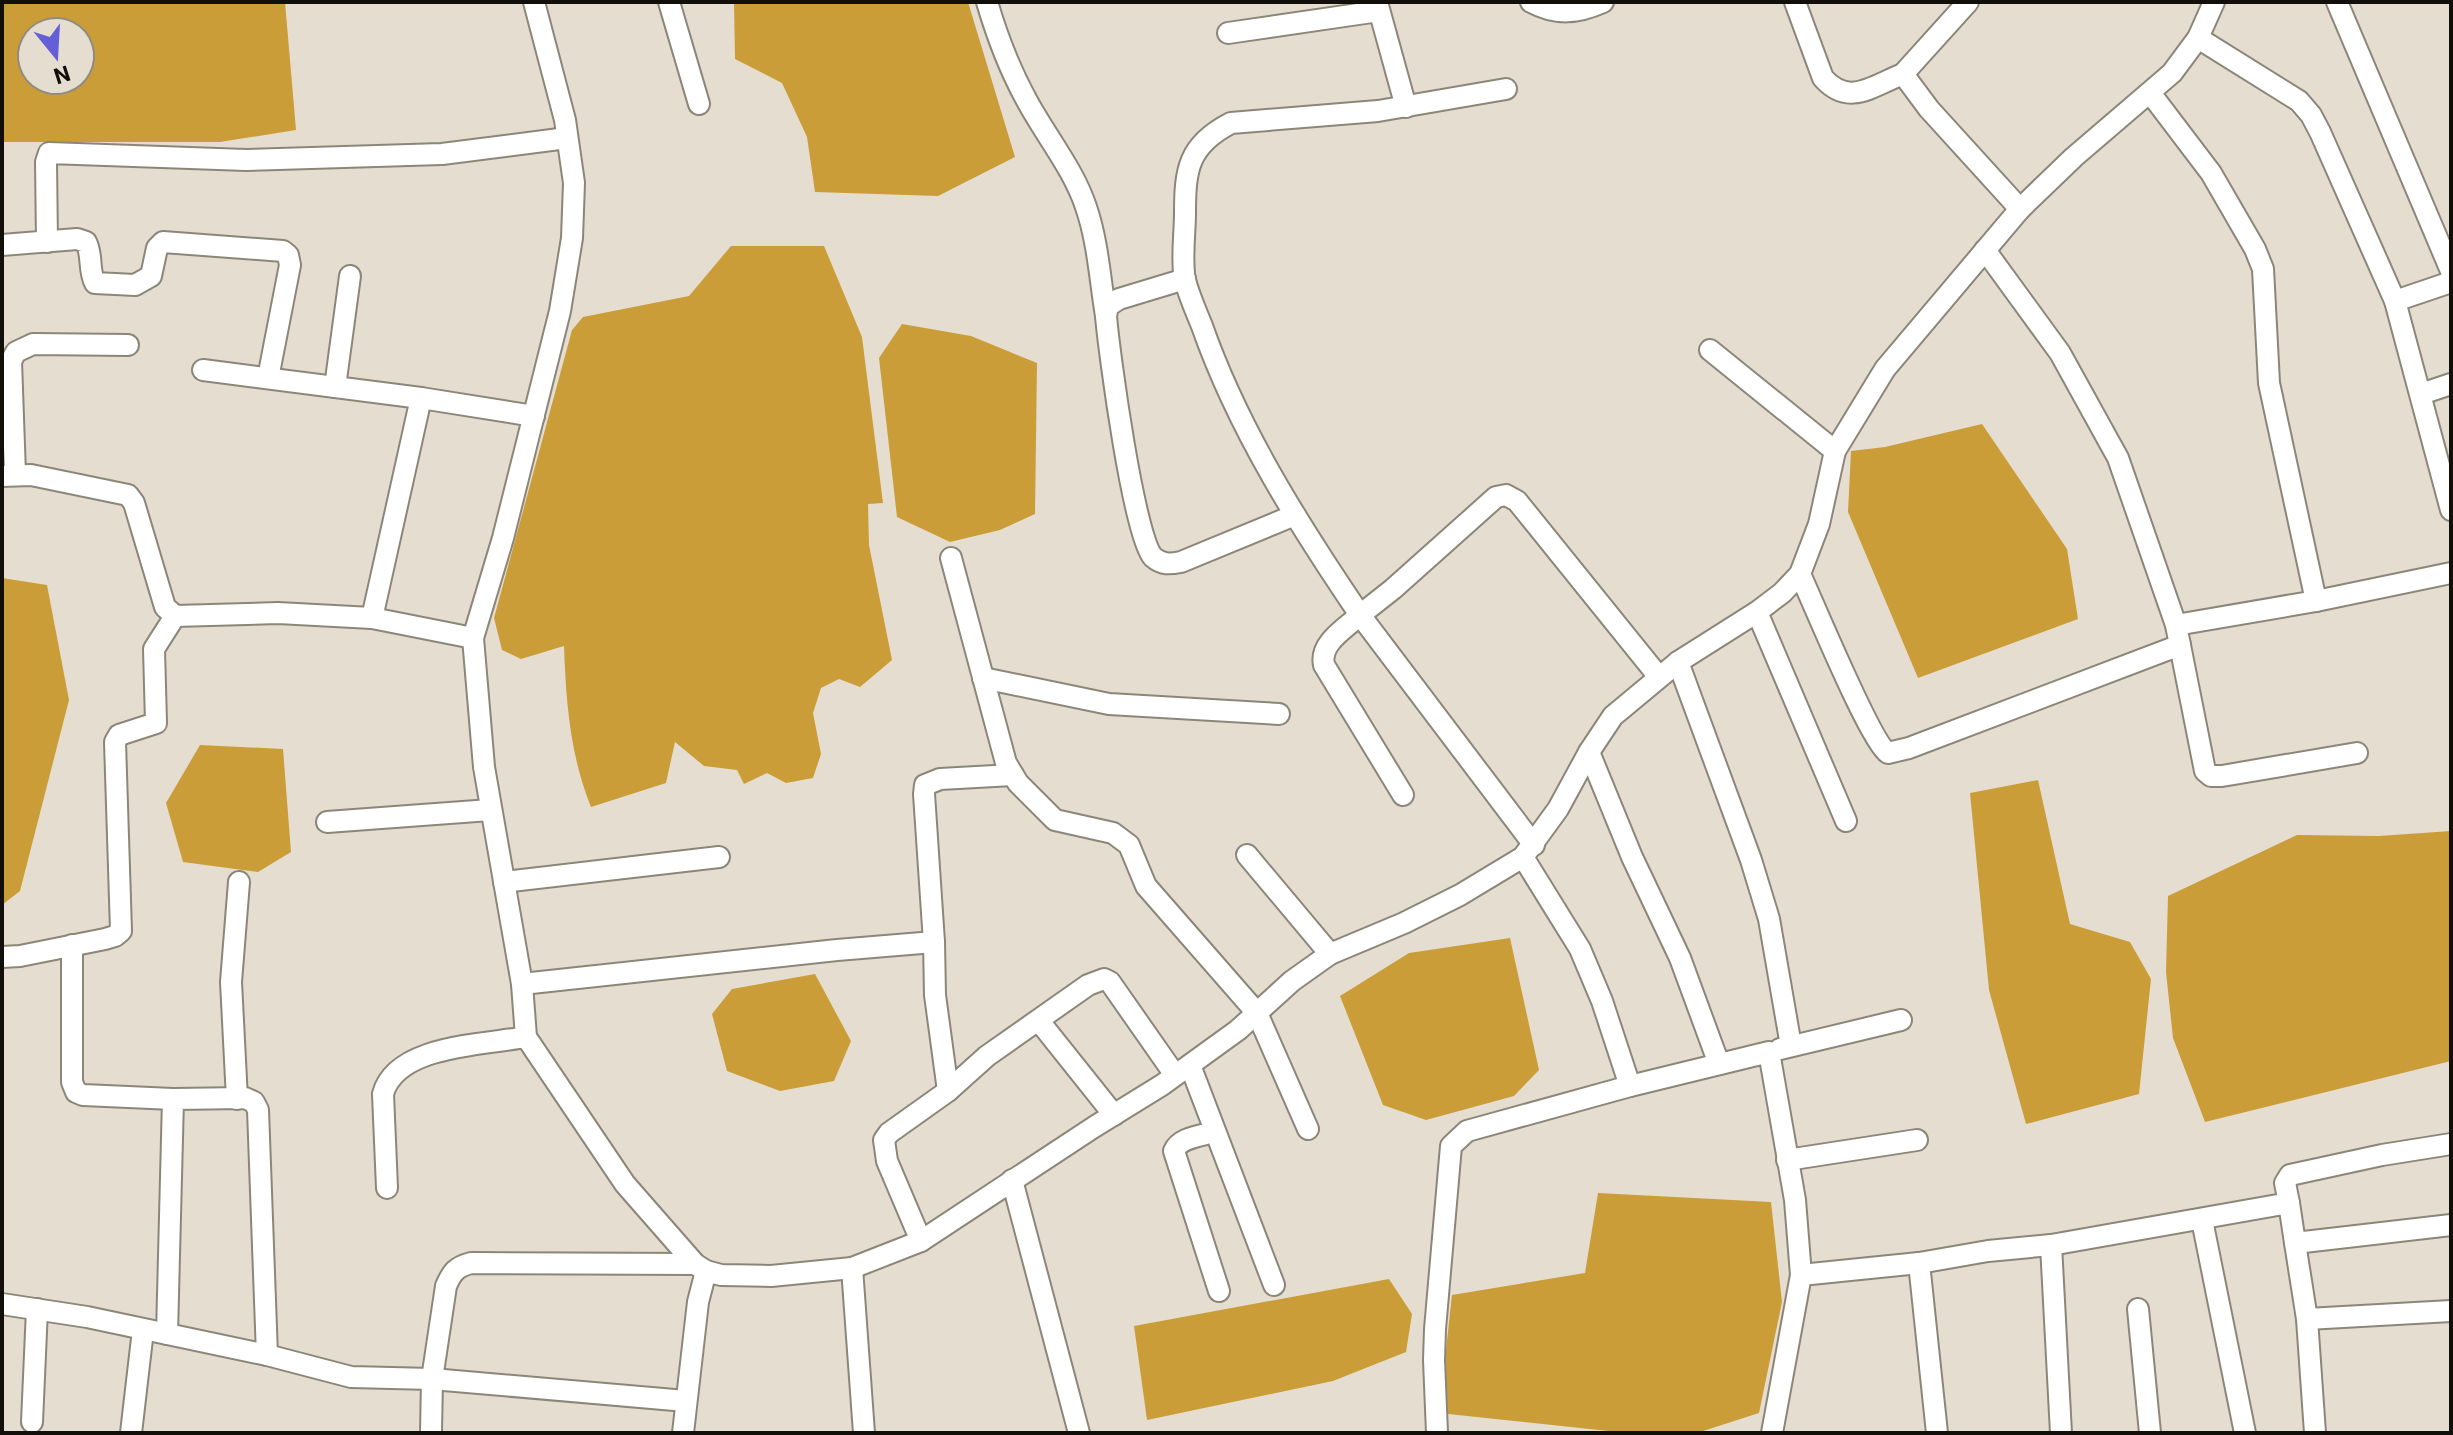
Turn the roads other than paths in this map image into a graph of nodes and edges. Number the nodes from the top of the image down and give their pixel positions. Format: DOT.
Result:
graph roads {
  1 [pos="534,2"];
  2 [pos="669,2"];
  3 [pos="987,2"];
  4 [pos="1531,2"];
  5 [pos="1603,2"];
  6 [pos="1795,2"];
  7 [pos="1968,2"];
  8 [pos="2214,2"];
  9 [pos="2337,2"];
  10 [pos="1378,6"];
  11 [pos="1228,33"];
  12 [pos="2198,38"];
  13 [pos="1903,74"];
  14 [pos="1506,89"];
  15 [pos="2151,94"];
  16 [pos="699,104"];
  17 [pos="1406,107"];
  18 [pos="567,138"];
  19 [pos="2020,209"];
  20 [pos="47,242"];
  21 [pos="2,245"];
  22 [pos="1985,250"];
  23 [pos="2451,271"];
  24 [pos="350,276"];
  25 [pos="1185,279"];
  26 [pos="2451,282"];
  27 [pos="2395,301"];
  28 [pos="1106,316"];
  29 [pos="128,345"];
  30 [pos="1710,350"];
  31 [pos="203,370"];
  32 [pos="268,378"];
  33 [pos="2451,384"];
  34 [pos="335,387"];
  35 [pos="2421,394"];
  36 [pos="421,398"];
  37 [pos="534,416"];
  38 [pos="1835,451"];
  39 [pos="8,475"];
  40 [pos="2451,510"];
  41 [pos="1295,515"];
  42 [pos="951,558"];
  43 [pos="2451,573"];
  44 [pos="1800,574"];
  45 [pos="2316,601"];
  46 [pos="1757,612"];
  47 [pos="1360,615"];
  48 [pos="175,616"];
  49 [pos="372,618"];
  50 [pos="2178,635"];
  51 [pos="473,638"];
  52 [pos="1678,662"];
  53 [pos="1659,677"];
  54 [pos="983,678"];
  55 [pos="1279,714"];
  56 [pos="1589,752"];
  57 [pos="2357,753"];
  58 [pos="1013,775"];
  59 [pos="1403,795"];
  60 [pos="490,810"];
  61 [pos="1846,821"];
  62 [pos="327,822"];
  63 [pos="1528,851"];
  64 [pos="1247,855"];
  65 [pos="719,857"];
  66 [pos="239,882"];
  67 [pos="504,882"];
  68 [pos="934,942"];
  69 [pos="72,945"];
  70 [pos="1330,954"];
  71 [pos="2,957"];
  72 [pos="522,984"];
  73 [pos="1257,1013"];
  74 [pos="1901,1020"];
  75 [pos="1039,1021"];
  76 [pos="526,1037"];
  77 [pos="1791,1046"];
  78 [pos="1769,1052"];
  79 [pos="1719,1064"];
  80 [pos="1182,1070"];
  81 [pos="1630,1086"];
  82 [pos="948,1091"];
  83 [pos="173,1099"];
  84 [pos="237,1099"];
  85 [pos="1114,1115"];
  86 [pos="1308,1129"];
  87 [pos="1214,1132"];
  88 [pos="1917,1140"];
  89 [pos="2451,1144"];
  90 [pos="1787,1160"];
  91 [pos="1012,1180"];
  92 [pos="387,1188"];
  93 [pos="2289,1203"];
  94 [pos="2202,1220"];
  95 [pos="2451,1225"];
  96 [pos="921,1241"];
  97 [pos="2295,1243"];
  98 [pos="2051,1245"];
  99 [pos="1919,1263"];
  100 [pos="700,1267"];
  101 [pos="852,1268"];
  102 [pos="1801,1275"];
  103 [pos="1274,1285"];
  104 [pos="1219,1291"];
  105 [pos="2,1304"];
  106 [pos="37,1309"];
  107 [pos="2138,1309"];
  108 [pos="2451,1311"];
  109 [pos="2307,1319"];
  110 [pos="143,1330"];
  111 [pos="167,1334"];
  112 [pos="267,1355"];
  113 [pos="432,1379"];
  114 [pos="686,1401"];
  115 [pos="32,1422"];
  116 [pos="131,1433"];
  117 [pos="431,1433"];
  118 [pos="683,1433"];
  119 [pos="864,1433"];
  120 [pos="1079,1433"];
  121 [pos="1437,1433"];
  122 [pos="1772,1433"];
  123 [pos="1937,1433"];
  124 [pos="2061,1433"];
  125 [pos="2150,1433"];
  126 [pos="2245,1433"];
  127 [pos="2315,1433"];
  1 -- 18 [label="street"];
  2 -- 16 [label="street"];
  3 -- 28 [label="street"];
  4 -- 5 [label="street"];
  6 -- 13 [label="street"];
  7 -- 13 [label="street"];
  8 -- 12 [label="street"];
  9 -- 23 [label="street"];
  10 -- 11 [label="street"];
  10 -- 17 [label="street"];
  12 -- 15 [label="street"];
  12 -- 27 [label="street"];
  13 -- 19 [label="street"];
  14 -- 17 [label="street"];
  15 -- 19 [label="street"];
  15 -- 45 [label="street"];
  17 -- 25 [label="street"];
  18 -- 20 [label="street"];
  18 -- 37 [label="street"];
  19 -- 22 [label="street"];
  20 -- 21 [label="street"];
  20 -- 32 [label="street"];
  22 -- 38 [label="street"];
  22 -- 50 [label="street"];
  24 -- 34 [label="street"];
  25 -- 28 [label="street"];
  25 -- 41 [label="street"];
  26 -- 27 [label="street"];
  27 -- 35 [label="street"];
  28 -- 41 [label="street"];
  29 -- 39 [label="street"];
  30 -- 38 [label="street"];
  31 -- 32 [label="street"];
  32 -- 34 [label="street"];
  33 -- 35 [label="street"];
  34 -- 36 [label="street"];
  35 -- 40 [label="street"];
  36 -- 37 [label="street"];
  36 -- 49 [label="street"];
  37 -- 51 [label="street"];
  38 -- 44 [label="street"];
  39 -- 48 [label="street"];
  41 -- 47 [label="street"];
  42 -- 54 [label="street"];
  43 -- 45 [label="street"];
  44 -- 46 [label="street"];
  44 -- 50 [label="street"];
  45 -- 50 [label="street"];
  46 -- 52 [label="street"];
  46 -- 61 [label="street"];
  47 -- 53 [label="street"];
  47 -- 59 [label="street"];
  47 -- 63 [label="street"];
  48 -- 49 [label="street"];
  48 -- 69 [label="street"];
  49 -- 51 [label="street"];
  50 -- 57 [label="street"];
  51 -- 60 [label="street"];
  52 -- 53 [label="street"];
  52 -- 77 [label="street"];
  53 -- 56 [label="street"];
  54 -- 55 [label="street"];
  54 -- 58 [label="street"];
  56 -- 63 [label="street"];
  56 -- 79 [label="street"];
  58 -- 68 [label="street"];
  58 -- 73 [label="street"];
  60 -- 62 [label="street"];
  60 -- 67 [label="street"];
  63 -- 70 [label="street"];
  63 -- 81 [label="street"];
  64 -- 70 [label="street"];
  65 -- 67 [label="street"];
  66 -- 84 [label="street"];
  67 -- 72 [label="street"];
  68 -- 72 [label="street"];
  68 -- 82 [label="street"];
  69 -- 71 [label="street"];
  69 -- 83 [label="street"];
  70 -- 73 [label="street"];
  72 -- 76 [label="street"];
  73 -- 80 [label="street"];
  73 -- 86 [label="street"];
  74 -- 77 [label="street"];
  75 -- 80 [label="street"];
  75 -- 82 [label="street"];
  75 -- 85 [label="street"];
  76 -- 92 [label="street"];
  76 -- 100 [label="street"];
  77 -- 78 [label="street"];
  78 -- 79 [label="street"];
  78 -- 90 [label="street"];
  79 -- 81 [label="street"];
  80 -- 85 [label="street"];
  80 -- 87 [label="street"];
  81 -- 121 [label="street"];
  82 -- 96 [label="street"];
  83 -- 84 [label="street"];
  83 -- 111 [label="street"];
  84 -- 112 [label="street"];
  85 -- 91 [label="street"];
  87 -- 103 [label="street"];
  87 -- 104 [label="street"];
  88 -- 90 [label="street"];
  89 -- 93 [label="street"];
  90 -- 102 [label="street"];
  91 -- 96 [label="street"];
  91 -- 120 [label="street"];
  93 -- 94 [label="street"];
  93 -- 97 [label="street"];
  94 -- 98 [label="street"];
  94 -- 126 [label="street"];
  95 -- 97 [label="street"];
  96 -- 101 [label="street"];
  97 -- 109 [label="street"];
  98 -- 99 [label="street"];
  98 -- 124 [label="street"];
  99 -- 102 [label="street"];
  99 -- 123 [label="street"];
  100 -- 101 [label="street"];
  100 -- 113 [label="street"];
  100 -- 114 [label="street"];
  101 -- 119 [label="street"];
  102 -- 122 [label="street"];
  105 -- 106 [label="street"];
  106 -- 110 [label="street"];
  106 -- 115 [label="street"];
  107 -- 125 [label="street"];
  108 -- 109 [label="street"];
  109 -- 127 [label="street"];
  110 -- 111 [label="street"];
  110 -- 116 [label="street"];
  111 -- 112 [label="street"];
  112 -- 113 [label="street"];
  113 -- 114 [label="street"];
  113 -- 117 [label="street"];
  114 -- 118 [label="street"];
}
